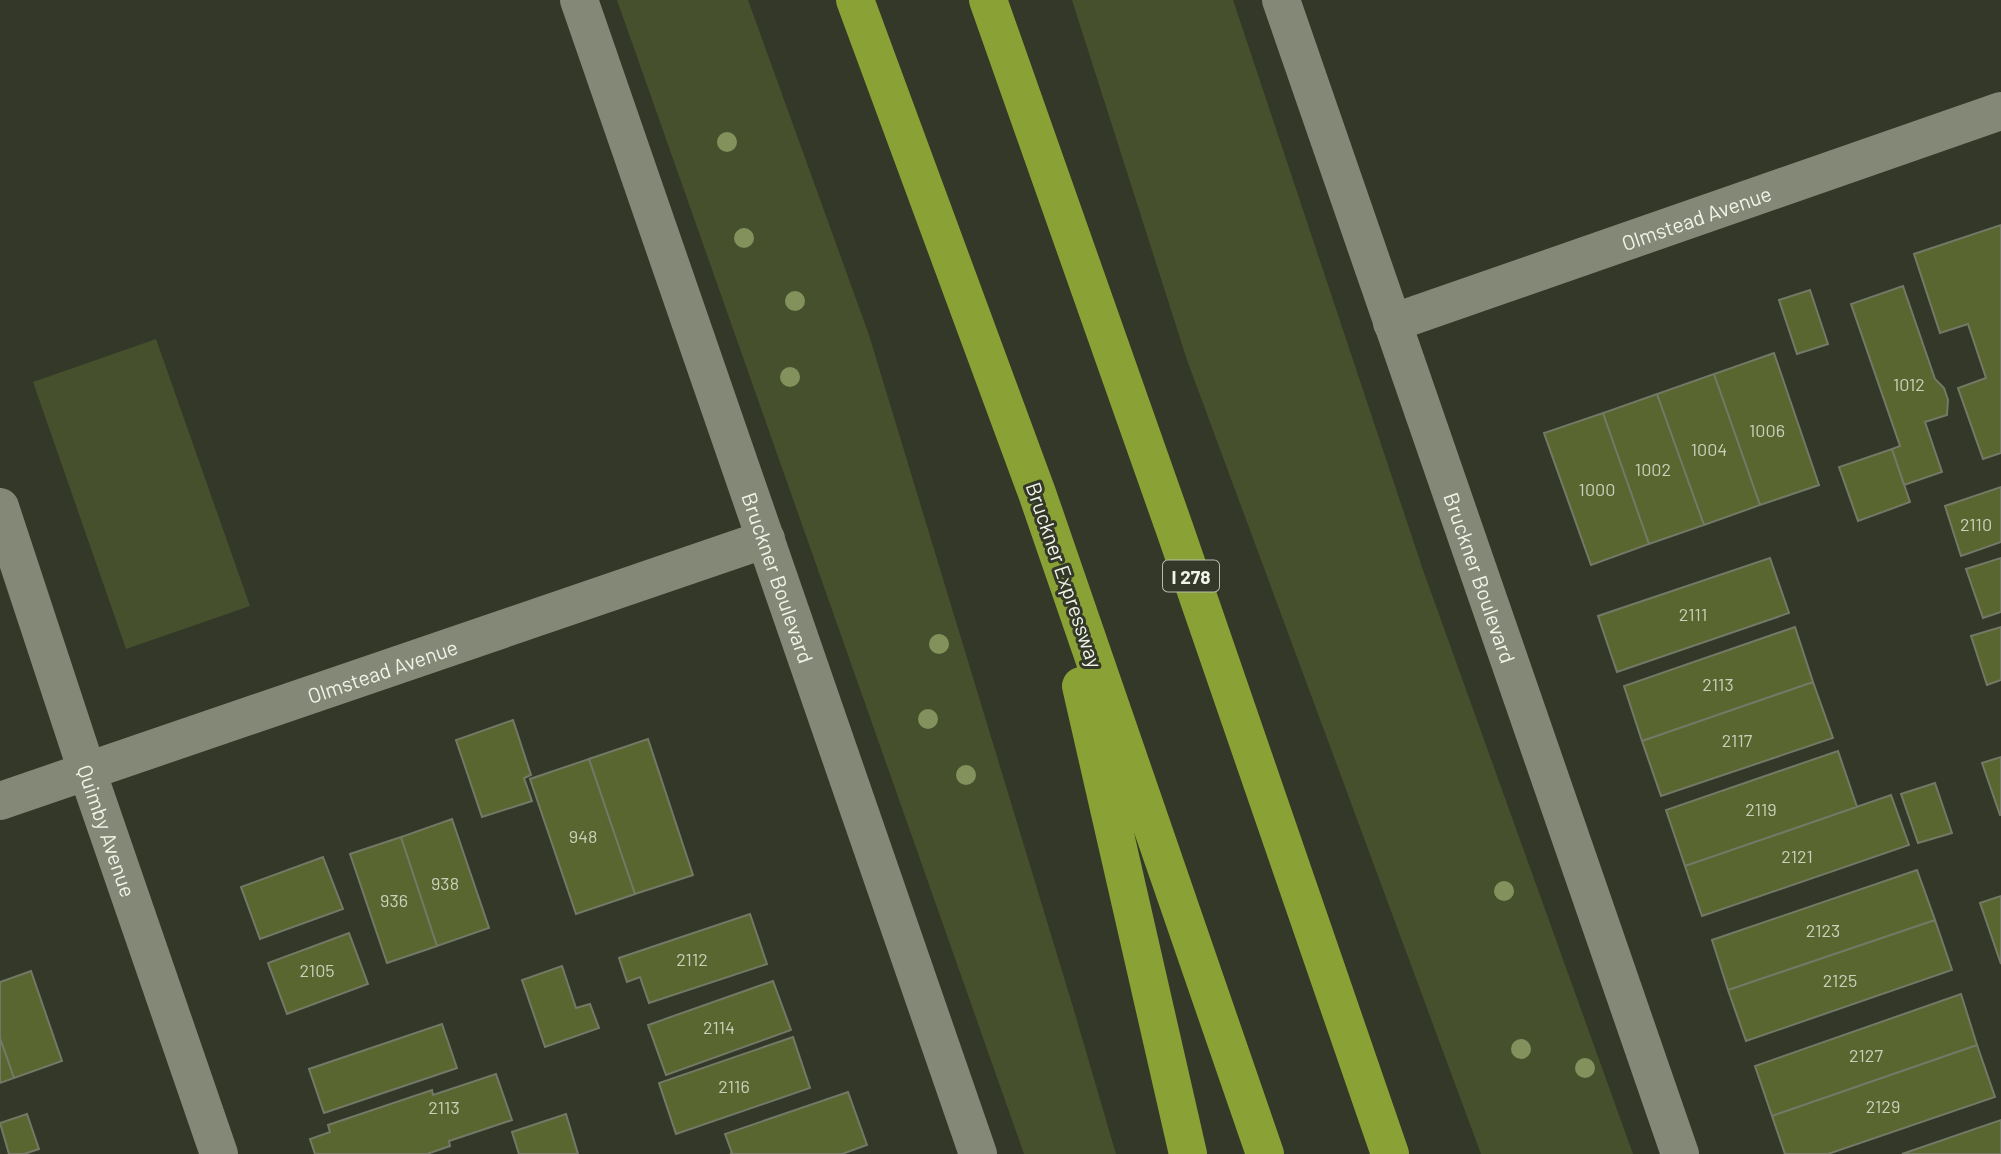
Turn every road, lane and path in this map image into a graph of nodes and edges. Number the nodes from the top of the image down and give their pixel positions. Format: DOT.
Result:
graph roads {
  1 [pos="579,0"];
  2 [pos="855,0"];
  3 [pos="988,0"];
  4 [pos="1281,0"];
  5 [pos="2001,111"];
  6 [pos="1392,323"];
  7 [pos="1037,493"];
  8 [pos="0,507"];
  9 [pos="766,539"];
  10 [pos="87,771"];
  11 [pos="0,801"];
  12 [pos="219,1154"];
  13 [pos="978,1154"];
  14 [pos="1188,1154"];
  15 [pos="1265,1154"];
  16 [pos="1390,1154"];
  17 [pos="1680,1154"];
  1 -- 9 [label="main road, Bruckner Boulevard"];
  2 -- 7 [label="highway, Bruckner Expressway"];
  3 -- 16 [label="highway, I 278"];
  4 -- 6 [label="main road, Bruckner Boulevard"];
  5 -- 6 [label="main road, Olmstead Avenue"];
  6 -- 17 [label="main road, Bruckner Boulevard"];
  7 -- 14 [label="highway"];
  7 -- 15 [label="highway, Bruckner Expressway"];
  8 -- 10 [label="main road, Quimby Avenue"];
  9 -- 10 [label="main road, Olmstead Avenue"];
  9 -- 13 [label="main road, Bruckner Boulevard"];
  10 -- 11 [label="main road, Olmstead Avenue"];
  10 -- 12 [label="main road, Quimby Avenue"];
}
